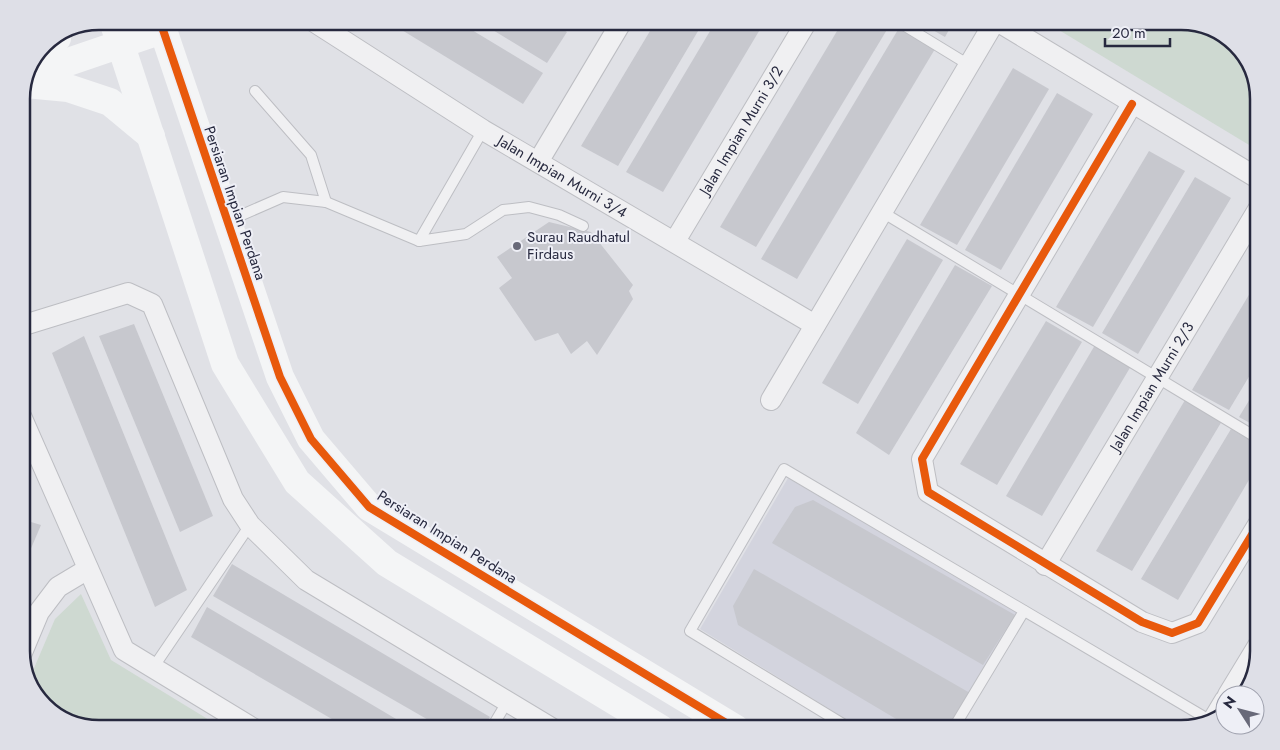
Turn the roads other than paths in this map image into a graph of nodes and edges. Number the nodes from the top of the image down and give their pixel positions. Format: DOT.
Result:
graph roads {
  1 [pos="132,30"];
  2 [pos="162,30"];
  3 [pos="330,30"];
  4 [pos="613,30"];
  5 [pos="802,30"];
  6 [pos="913,30"];
  7 [pos="990,30"];
  8 [pos="1011,30"];
  9 [pos="117,32"];
  10 [pos="969,65"];
  11 [pos="35,72"];
  12 [pos="31,85"];
  13 [pos="256,91"];
  14 [pos="1132,104"];
  15 [pos="483,130"];
  16 [pos="151,136"];
  17 [pos="538,162"];
  18 [pos="1250,174"];
  19 [pos="326,202"];
  20 [pos="882,212"];
  21 [pos="227,221"];
  22 [pos="1250,223"];
  23 [pos="583,226"];
  24 [pos="419,241"];
  25 [pos="675,241"];
  26 [pos="1019,295"];
  27 [pos="30,323"];
  28 [pos="815,325"];
  29 [pos="1157,379"];
  30 [pos="771,400"];
  31 [pos="30,435"];
  32 [pos="1250,435"];
  33 [pos="250,525"];
  34 [pos="1250,538"];
  35 [pos="1045,565"];
  36 [pos="88,569"];
  37 [pos="1024,611"];
  38 [pos="30,634"];
  39 [pos="1249,661"];
  40 [pos="153,668"];
  41 [pos="1234,685"];
  42 [pos="507,702"];
  43 [pos="1205,716"];
  44 [pos="239,720"];
  45 [pos="496,720"];
  46 [pos="538,720"];
  47 [pos="645,720"];
  48 [pos="721,720"];
  49 [pos="836,720"];
  50 [pos="958,720"];
  1 -- 9 [label="street"];
  2 -- 21 [label="street, Persiaran Impian Perdana"];
  3 -- 15 [label="street, Jalan Impian Murni 3/4"];
  4 -- 17 [label="street"];
  5 -- 25 [label="street, Jalan Impian Murni 3/2"];
  6 -- 10 [label="lane"];
  7 -- 10 [label="street"];
  8 -- 14 [label="street"];
  9 -- 11 [label="street"];
  9 -- 16 [label="street"];
  10 -- 20 [label="street"];
  12 -- 16 [label="street"];
  13 -- 19 [label="lane"];
  14 -- 18 [label="street"];
  14 -- 26 [label="street"];
  15 -- 17 [label="street, Jalan Impian Murni 3/4"];
  15 -- 24 [label="lane"];
  16 -- 47 [label="street"];
  17 -- 25 [label="street, Jalan Impian Murni 3/4"];
  19 -- 21 [label="lane"];
  19 -- 24 [label="lane"];
  20 -- 26 [label="lane"];
  20 -- 28 [label="street"];
  21 -- 48 [label="street, Persiaran Impian Perdana"];
  22 -- 29 [label="street, Jalan Impian Murni 2/3"];
  23 -- 24 [label="lane"];
  25 -- 28 [label="street, Jalan Impian Murni 3/4"];
  26 -- 29 [label="lane"];
  26 -- 35 [label="street"];
  27 -- 33 [label="street"];
  28 -- 30 [label="street"];
  29 -- 32 [label="lane"];
  29 -- 35 [label="street, Jalan Impian Murni 2/3"];
  31 -- 36 [label="street"];
  33 -- 40 [label="lane"];
  33 -- 42 [label="street"];
  34 -- 35 [label="street"];
  36 -- 38 [label="street"];
  36 -- 40 [label="street"];
  37 -- 43 [label="lane"];
  37 -- 49 [label="lane"];
  37 -- 50 [label="lane"];
  39 -- 41 [label="street"];
  40 -- 44 [label="street"];
  42 -- 45 [label="lane"];
  42 -- 46 [label="street"];
}
